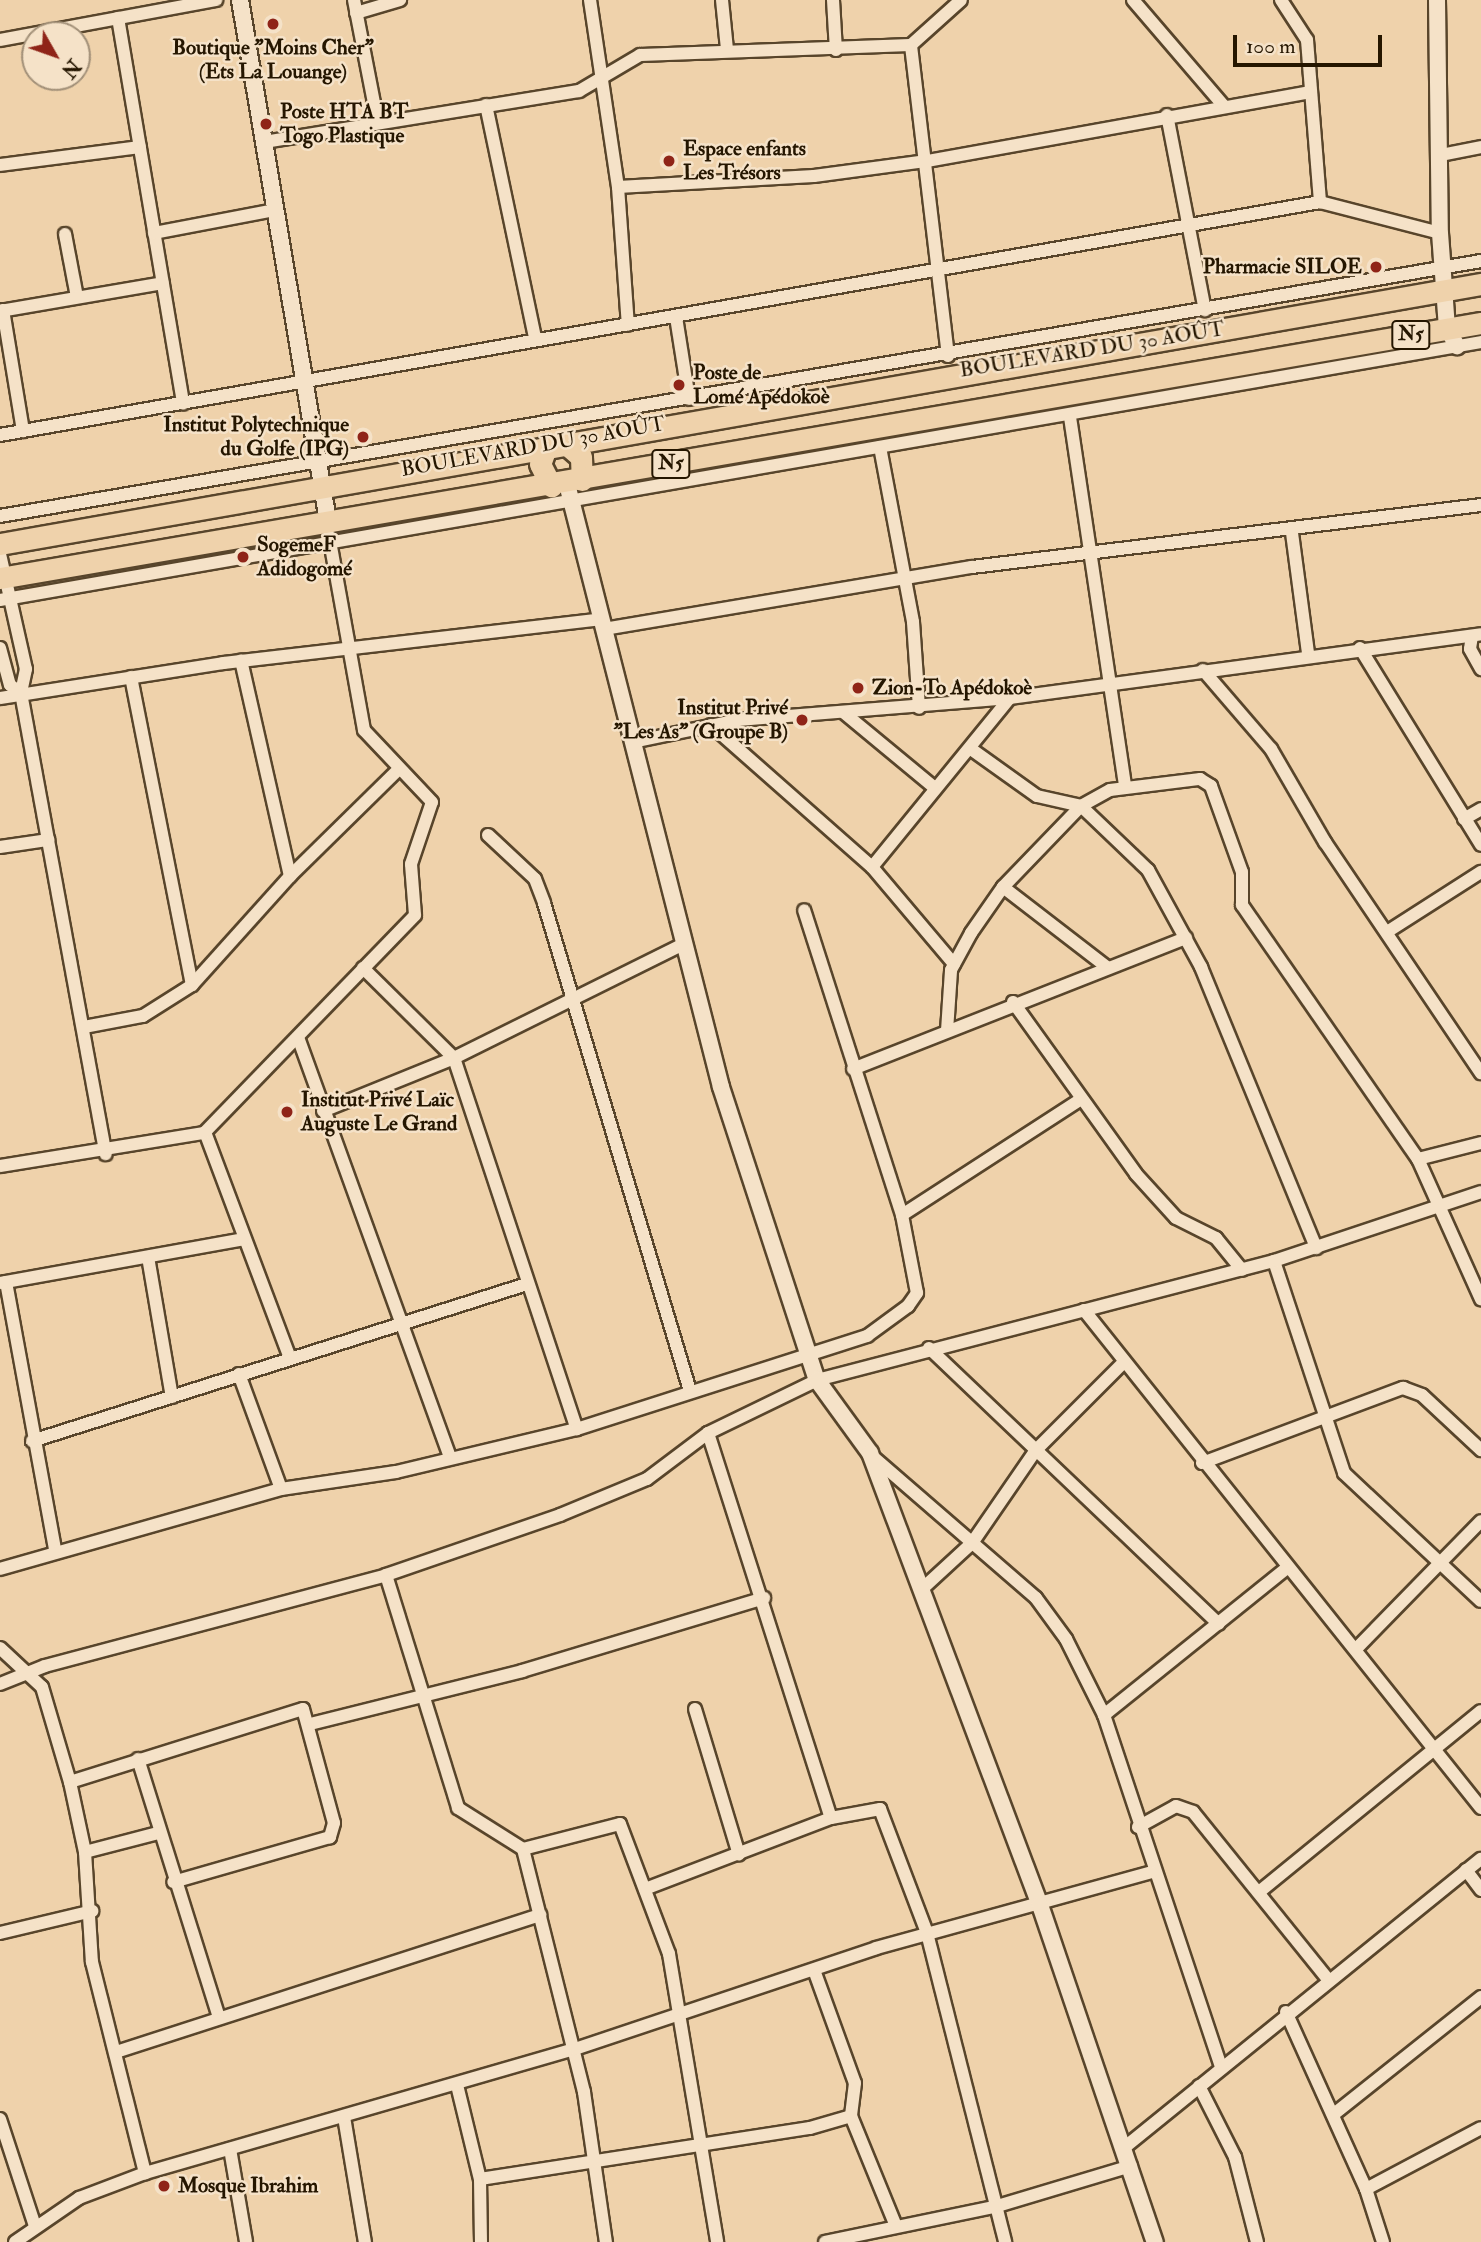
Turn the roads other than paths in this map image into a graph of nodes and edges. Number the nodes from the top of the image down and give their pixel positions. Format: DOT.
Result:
graph roads {
  1 [pos="216,0"];
  2 [pos="240,0"];
  3 [pos="400,0"];
  4 [pos="590,0"];
  5 [pos="722,0"];
  6 [pos="833,0"];
  7 [pos="961,0"];
  8 [pos="1133,0"];
  9 [pos="1282,0"];
  10 [pos="1437,0"];
  11 [pos="355,7"];
  12 [pos="118,18"];
  13 [pos="0,40"];
  14 [pos="911,45"];
  15 [pos="727,49"];
  16 [pos="836,50"];
  17 [pos="605,76"];
  18 [pos="1309,92"];
  19 [pos="1223,104"];
  20 [pos="486,105"];
  21 [pos="1167,115"];
  22 [pos="378,123"];
  23 [pos="264,142"];
  24 [pos="140,146"];
  25 [pos="1481,147"];
  26 [pos="1441,155"];
  27 [pos="927,160"];
  28 [pos="0,165"];
  29 [pos="618,187"];
  30 [pos="1320,202"];
  31 [pos="275,210"];
  32 [pos="1190,229"];
  33 [pos="65,233"];
  34 [pos="154,233"];
  35 [pos="1440,233"];
  36 [pos="1481,261"];
  37 [pos="1442,268"];
  38 [pos="940,273"];
  39 [pos="163,283"];
  40 [pos="1481,284"];
  41 [pos="1443,291"];
  42 [pos="77,297"];
  43 [pos="1,310"];
  44 [pos="1205,310"];
  45 [pos="676,317"];
  46 [pos="1481,323"];
  47 [pos="628,325"];
  48 [pos="1452,337"];
  49 [pos="535,338"];
  50 [pos="1481,342"];
  51 [pos="948,356"];
  52 [pos="304,383"];
  53 [pos="689,399"];
  54 [pos="183,404"];
  55 [pos="1070,417"];
  56 [pos="23,431"];
  57 [pos="0,435"];
  58 [pos="556,444"];
  59 [pos="880,447"];
  60 [pos="323,472"];
  61 [pos="567,487"];
  62 [pos="1479,510"];
  63 [pos="0,516"];
  64 [pos="328,521"];
  65 [pos="1292,533"];
  66 [pos="330,543"];
  67 [pos="0,544"];
  68 [pos="0,554"];
  69 [pos="1090,555"];
  70 [pos="2,578"];
  71 [pos="904,578"];
  72 [pos="5,599"];
  73 [pos="603,624"];
  74 [pos="1477,635"];
  75 [pos="0,648"];
  76 [pos="1360,648"];
  77 [pos="348,650"];
  78 [pos="1308,653"];
  79 [pos="242,661"];
  80 [pos="1481,669"];
  81 [pos="1203,670"];
  82 [pos="131,677"];
  83 [pos="1113,681"];
  84 [pos="21,694"];
  85 [pos="0,698"];
  86 [pos="1010,698"];
  87 [pos="919,708"];
  88 [pos="843,712"];
  89 [pos="711,725"];
  90 [pos="633,742"];
  91 [pos="971,749"];
  92 [pos="398,770"];
  93 [pos="935,788"];
  94 [pos="1125,788"];
  95 [pos="1081,806"];
  96 [pos="1481,809"];
  97 [pos="1464,819"];
  98 [pos="488,835"];
  99 [pos="48,840"];
  100 [pos="1481,845"];
  101 [pos="0,847"];
  102 [pos="872,867"];
  103 [pos="1481,872"];
  104 [pos="290,876"];
  105 [pos="1003,887"];
  106 [pos="804,910"];
  107 [pos="1387,932"];
  108 [pos="1186,938"];
  109 [pos="682,944"];
  110 [pos="954,964"];
  111 [pos="1107,967"];
  112 [pos="363,968"];
  113 [pos="192,985"];
  114 [pos="576,998"];
  115 [pos="1013,1002"];
  116 [pos="84,1027"];
  117 [pos="947,1031"];
  118 [pos="299,1040"];
  119 [pos="454,1058"];
  120 [pos="853,1069"];
  121 [pos="1481,1073"];
  122 [pos="1081,1099"];
  123 [pos="323,1111"];
  124 [pos="205,1132"];
  125 [pos="1481,1143"];
  126 [pos="106,1154"];
  127 [pos="1418,1159"];
  128 [pos="0,1166"];
  129 [pos="1481,1192"];
  130 [pos="1442,1204"];
  131 [pos="902,1215"];
  132 [pos="244,1239"];
  133 [pos="1316,1248"];
  134 [pos="148,1257"];
  135 [pos="1274,1261"];
  136 [pos="1242,1269"];
  137 [pos="3,1282"];
  138 [pos="527,1284"];
  139 [pos="1481,1299"];
  140 [pos="1084,1310"];
  141 [pos="400,1324"];
  142 [pos="929,1348"];
  143 [pos="810,1352"];
  144 [pos="290,1358"];
  145 [pos="1124,1362"];
  146 [pos="239,1374"];
  147 [pos="817,1380"];
  148 [pos="690,1391"];
  149 [pos="172,1397"];
  150 [pos="1322,1413"];
  151 [pos="577,1429"];
  152 [pos="708,1433"];
  153 [pos="32,1440"];
  154 [pos="1036,1450"];
  155 [pos="1481,1450"];
  156 [pos="870,1454"];
  157 [pos="450,1458"];
  158 [pos="1202,1463"];
  159 [pos="281,1489"];
  160 [pos="1481,1521"];
  161 [pos="972,1543"];
  162 [pos="55,1548"];
  163 [pos="1437,1564"];
  164 [pos="1287,1568"];
  165 [pos="0,1569"];
  166 [pos="386,1575"];
  167 [pos="922,1589"];
  168 [pos="764,1598"];
  169 [pos="1481,1601"];
  170 [pos="1219,1624"];
  171 [pos="0,1648"];
  172 [pos="1357,1648"];
  173 [pos="24,1675"];
  174 [pos="0,1684"];
  175 [pos="420,1697"];
  176 [pos="695,1709"];
  177 [pos="1481,1711"];
  178 [pos="1104,1715"];
  179 [pos="310,1724"];
  180 [pos="1435,1749"];
  181 [pos="138,1759"];
  182 [pos="70,1782"];
  183 [pos="1481,1808"];
  184 [pos="831,1818"];
  185 [pos="1138,1827"];
  186 [pos="158,1833"];
  187 [pos="523,1849"];
  188 [pos="85,1852"];
  189 [pos="739,1855"];
  190 [pos="1481,1859"];
  191 [pos="1466,1870"];
  192 [pos="1152,1872"];
  193 [pos="173,1882"];
  194 [pos="645,1889"];
  195 [pos="1481,1891"];
  196 [pos="1259,1892"];
  197 [pos="1040,1905"];
  198 [pos="92,1911"];
  199 [pos="540,1915"];
  200 [pos="0,1933"];
  201 [pos="927,1933"];
  202 [pos="814,1970"];
  203 [pos="1327,1978"];
  204 [pos="1481,1997"];
  205 [pos="1286,2012"];
  206 [pos="680,2013"];
  207 [pos="218,2015"];
  208 [pos="575,2049"];
  209 [pos="116,2052"];
  210 [pos="1221,2066"];
  211 [pos="457,2085"];
  212 [pos="1199,2085"];
  213 [pos="1334,2114"];
  214 [pos="851,2116"];
  215 [pos="344,2117"];
  216 [pos="0,2119"];
  217 [pos="1481,2128"];
  218 [pos="702,2144"];
  219 [pos="1125,2147"];
  220 [pos="230,2149"];
  221 [pos="597,2160"];
  222 [pos="1131,2166"];
  223 [pos="145,2173"];
  224 [pos="480,2179"];
  225 [pos="1366,2189"];
  226 [pos="994,2207"];
  227 [pos="895,2224"];
  228 [pos="35,2226"];
  229 [pos="15,2242"];
  230 [pos="246,2242"];
  231 [pos="365,2242"];
  232 [pos="481,2242"];
  233 [pos="606,2242"];
  234 [pos="716,2242"];
  235 [pos="825,2242"];
  236 [pos="1005,2242"];
  237 [pos="1155,2242"];
  238 [pos="1257,2242"];
  239 [pos="1383,2242"];
  1 -- 12 [label="street"];
  2 -- 23 [label="street"];
  3 -- 11 [label="street"];
  4 -- 17 [label="street"];
  5 -- 15 [label="street"];
  6 -- 16 [label="street"];
  7 -- 14 [label="street"];
  8 -- 19 [label="street"];
  9 -- 18 [label="street"];
  10 -- 26 [label="street"];
  11 -- 22 [label="street"];
  12 -- 13 [label="street"];
  12 -- 24 [label="street"];
  14 -- 16 [label="street"];
  14 -- 27 [label="street"];
  15 -- 16 [label="street"];
  15 -- 17 [label="street"];
  17 -- 20 [label="street"];
  17 -- 29 [label="street"];
  18 -- 19 [label="street"];
  18 -- 30 [label="street"];
  19 -- 21 [label="street"];
  20 -- 22 [label="street"];
  20 -- 49 [label="street"];
  21 -- 27 [label="street"];
  21 -- 32 [label="street"];
  22 -- 23 [label="street"];
  23 -- 31 [label="street"];
  24 -- 28 [label="street"];
  24 -- 34 [label="street"];
  25 -- 26 [label="street"];
  26 -- 35 [label="street"];
  27 -- 29 [label="street"];
  27 -- 38 [label="street"];
  29 -- 47 [label="street"];
  30 -- 32 [label="street"];
  30 -- 35 [label="street"];
  31 -- 34 [label="street"];
  31 -- 52 [label="street"];
  32 -- 38 [label="street"];
  32 -- 44 [label="street"];
  33 -- 42 [label="street"];
  34 -- 39 [label="street"];
  35 -- 37 [label="street"];
  36 -- 37 [label="street"];
  37 -- 41 [label="street"];
  37 -- 44 [label="street"];
  38 -- 45 [label="street"];
  38 -- 51 [label="street"];
  39 -- 42 [label="street"];
  39 -- 54 [label="street"];
  40 -- 41 [label="highway, BOULEVARD DU 30 AOÛT / N5"];
  41 -- 48 [label="street"];
  41 -- 58 [label="highway, BOULEVARD DU 30 AOÛT / N5"];
  42 -- 43 [label="street"];
  43 -- 56 [label="street"];
  44 -- 51 [label="street"];
  45 -- 47 [label="street"];
  45 -- 53 [label="street"];
  46 -- 48 [label="highway, BOULEVARD DU 30 AOÛT / N5"];
  47 -- 49 [label="street"];
  48 -- 50 [label="street"];
  48 -- 55 [label="street"];
  48 -- 61 [label="highway, BOULEVARD DU 30 AOÛT / N5"];
  49 -- 52 [label="street"];
  51 -- 53 [label="street"];
  52 -- 54 [label="street"];
  52 -- 60 [label="street"];
  53 -- 60 [label="street"];
  54 -- 56 [label="street"];
  55 -- 59 [label="street"];
  55 -- 69 [label="street"];
  56 -- 57 [label="street"];
  58 -- 60 [label="highway, BOULEVARD DU 30 AOÛT / N5"];
  58 -- 61 [label="highway"];
  58 -- 61 [label="highway"];
  59 -- 61 [label="street"];
  59 -- 71 [label="street"];
  60 -- 63 [label="street"];
  60 -- 64 [label="street"];
  60 -- 67 [label="highway, BOULEVARD DU 30 AOÛT / N5"];
  61 -- 64 [label="highway, BOULEVARD DU 30 AOÛT / N5"];
  61 -- 66 [label="street"];
  61 -- 73 [label="street"];
  62 -- 65 [label="street"];
  64 -- 66 [label="street"];
  64 -- 70 [label="highway, BOULEVARD DU 30 AOÛT / N5"];
  65 -- 69 [label="street"];
  65 -- 78 [label="street"];
  66 -- 72 [label="street"];
  66 -- 77 [label="street"];
  68 -- 70 [label="street"];
  69 -- 71 [label="street"];
  69 -- 83 [label="street"];
  70 -- 72 [label="street"];
  71 -- 73 [label="street"];
  71 -- 87 [label="street"];
  72 -- 84 [label="street"];
  73 -- 77 [label="street"];
  73 -- 90 [label="street"];
  74 -- 76 [label="street"];
  74 -- 80 [label="street"];
  75 -- 84 [label="street"];
  76 -- 78 [label="street"];
  76 -- 97 [label="street"];
  77 -- 79 [label="street"];
  77 -- 92 [label="street"];
  78 -- 81 [label="street"];
  79 -- 82 [label="street"];
  79 -- 104 [label="street"];
  81 -- 83 [label="street"];
  81 -- 107 [label="street"];
  82 -- 84 [label="street"];
  82 -- 113 [label="street"];
  83 -- 86 [label="street"];
  83 -- 94 [label="street"];
  84 -- 85 [label="street"];
  84 -- 99 [label="street"];
  86 -- 87 [label="street"];
  86 -- 91 [label="street"];
  87 -- 88 [label="street"];
  88 -- 89 [label="street"];
  88 -- 93 [label="street"];
  89 -- 90 [label="street"];
  89 -- 102 [label="street"];
  90 -- 109 [label="street"];
  91 -- 93 [label="street"];
  91 -- 95 [label="street"];
  92 -- 104 [label="street"];
  92 -- 112 [label="street"];
  93 -- 102 [label="street"];
  94 -- 95 [label="street"];
  94 -- 127 [label="street"];
  95 -- 105 [label="street"];
  95 -- 108 [label="street"];
  96 -- 97 [label="street"];
  97 -- 100 [label="street"];
  98 -- 114 [label="street"];
  99 -- 101 [label="street"];
  99 -- 116 [label="street"];
  102 -- 110 [label="street"];
  103 -- 107 [label="street"];
  104 -- 113 [label="street"];
  105 -- 110 [label="street"];
  105 -- 111 [label="street"];
  106 -- 120 [label="street"];
  107 -- 121 [label="street"];
  108 -- 111 [label="street"];
  108 -- 133 [label="street"];
  109 -- 114 [label="street"];
  109 -- 143 [label="street"];
  110 -- 117 [label="street"];
  111 -- 115 [label="street"];
  112 -- 118 [label="street"];
  112 -- 119 [label="street"];
  113 -- 116 [label="street"];
  114 -- 119 [label="street"];
  114 -- 148 [label="street"];
  115 -- 117 [label="street"];
  115 -- 122 [label="street"];
  116 -- 126 [label="street"];
  117 -- 120 [label="street"];
  118 -- 123 [label="street"];
  118 -- 124 [label="street"];
  119 -- 123 [label="street"];
  119 -- 138 [label="street"];
  120 -- 131 [label="street"];
  122 -- 131 [label="street"];
  122 -- 136 [label="street"];
  123 -- 141 [label="street"];
  124 -- 126 [label="street"];
  124 -- 132 [label="street"];
  125 -- 127 [label="street"];
  126 -- 128 [label="street"];
  127 -- 130 [label="street"];
  129 -- 130 [label="street"];
  130 -- 133 [label="street"];
  130 -- 139 [label="street"];
  131 -- 143 [label="street"];
  132 -- 134 [label="street"];
  132 -- 144 [label="street"];
  133 -- 135 [label="street"];
  134 -- 137 [label="street"];
  134 -- 149 [label="street"];
  135 -- 136 [label="street"];
  135 -- 150 [label="street"];
  136 -- 140 [label="street"];
  137 -- 153 [label="street"];
  138 -- 141 [label="street"];
  138 -- 151 [label="street"];
  140 -- 142 [label="street"];
  140 -- 145 [label="street"];
  141 -- 144 [label="street"];
  141 -- 157 [label="street"];
  142 -- 147 [label="street"];
  142 -- 154 [label="street"];
  143 -- 147 [label="street"];
  143 -- 148 [label="street"];
  144 -- 146 [label="street"];
  145 -- 154 [label="street"];
  145 -- 158 [label="street"];
  146 -- 149 [label="street"];
  146 -- 159 [label="street"];
  147 -- 152 [label="street"];
  147 -- 156 [label="street"];
  148 -- 151 [label="street"];
  149 -- 153 [label="street"];
  150 -- 155 [label="street"];
  150 -- 158 [label="street"];
  150 -- 163 [label="street"];
  151 -- 157 [label="street"];
  152 -- 166 [label="street"];
  152 -- 168 [label="street"];
  153 -- 162 [label="street"];
  154 -- 161 [label="street"];
  154 -- 170 [label="street"];
  156 -- 161 [label="street"];
  156 -- 167 [label="street"];
  157 -- 159 [label="street"];
  158 -- 164 [label="street"];
  159 -- 162 [label="street"];
  160 -- 163 [label="street"];
  161 -- 167 [label="street"];
  161 -- 178 [label="street"];
  162 -- 165 [label="street"];
  163 -- 169 [label="street"];
  163 -- 172 [label="street"];
  164 -- 170 [label="street"];
  164 -- 172 [label="street"];
  166 -- 173 [label="street"];
  166 -- 175 [label="street"];
  167 -- 197 [label="street"];
  168 -- 175 [label="street"];
  168 -- 184 [label="street"];
  170 -- 178 [label="street"];
  171 -- 173 [label="street"];
  172 -- 180 [label="street"];
  173 -- 174 [label="street"];
  173 -- 182 [label="street"];
  175 -- 179 [label="street"];
  175 -- 187 [label="street"];
  176 -- 189 [label="street"];
  177 -- 180 [label="street"];
  178 -- 185 [label="street"];
  179 -- 181 [label="street"];
  179 -- 193 [label="street"];
  180 -- 183 [label="street"];
  180 -- 196 [label="street"];
  181 -- 182 [label="street"];
  181 -- 186 [label="street"];
  182 -- 188 [label="street"];
  184 -- 189 [label="street"];
  184 -- 201 [label="street"];
  185 -- 192 [label="street"];
  185 -- 196 [label="street"];
  186 -- 188 [label="street"];
  186 -- 193 [label="street"];
  187 -- 194 [label="street"];
  187 -- 199 [label="street"];
  188 -- 198 [label="street"];
  189 -- 194 [label="street"];
  190 -- 191 [label="street"];
  191 -- 195 [label="street"];
  191 -- 203 [label="street"];
  192 -- 197 [label="street"];
  192 -- 210 [label="street"];
  193 -- 207 [label="street"];
  194 -- 206 [label="street"];
  196 -- 203 [label="street"];
  197 -- 201 [label="street"];
  197 -- 219 [label="street"];
  198 -- 200 [label="street"];
  198 -- 209 [label="street"];
  199 -- 207 [label="street"];
  199 -- 208 [label="street"];
  201 -- 202 [label="street"];
  201 -- 226 [label="street"];
  202 -- 206 [label="street"];
  202 -- 214 [label="street"];
  203 -- 205 [label="street"];
  204 -- 213 [label="street"];
  205 -- 210 [label="street"];
  205 -- 213 [label="street"];
  206 -- 208 [label="street"];
  206 -- 218 [label="street"];
  207 -- 209 [label="street"];
  208 -- 211 [label="street"];
  208 -- 221 [label="street"];
  209 -- 223 [label="street"];
  210 -- 212 [label="street"];
  211 -- 215 [label="street"];
  211 -- 224 [label="street"];
  212 -- 219 [label="street"];
  212 -- 238 [label="street"];
  213 -- 225 [label="street"];
  214 -- 218 [label="street"];
  214 -- 227 [label="street"];
  215 -- 220 [label="street"];
  215 -- 231 [label="street"];
  216 -- 228 [label="street"];
  217 -- 225 [label="street"];
  218 -- 221 [label="street"];
  218 -- 234 [label="street"];
  219 -- 222 [label="street"];
  220 -- 223 [label="street"];
  220 -- 230 [label="street"];
  221 -- 224 [label="street"];
  221 -- 233 [label="street"];
  222 -- 226 [label="street"];
  222 -- 237 [label="street"];
  223 -- 228 [label="street"];
  224 -- 232 [label="street"];
  225 -- 239 [label="street"];
  226 -- 227 [label="street"];
  226 -- 236 [label="street"];
  227 -- 235 [label="street"];
  228 -- 229 [label="street"];
}
